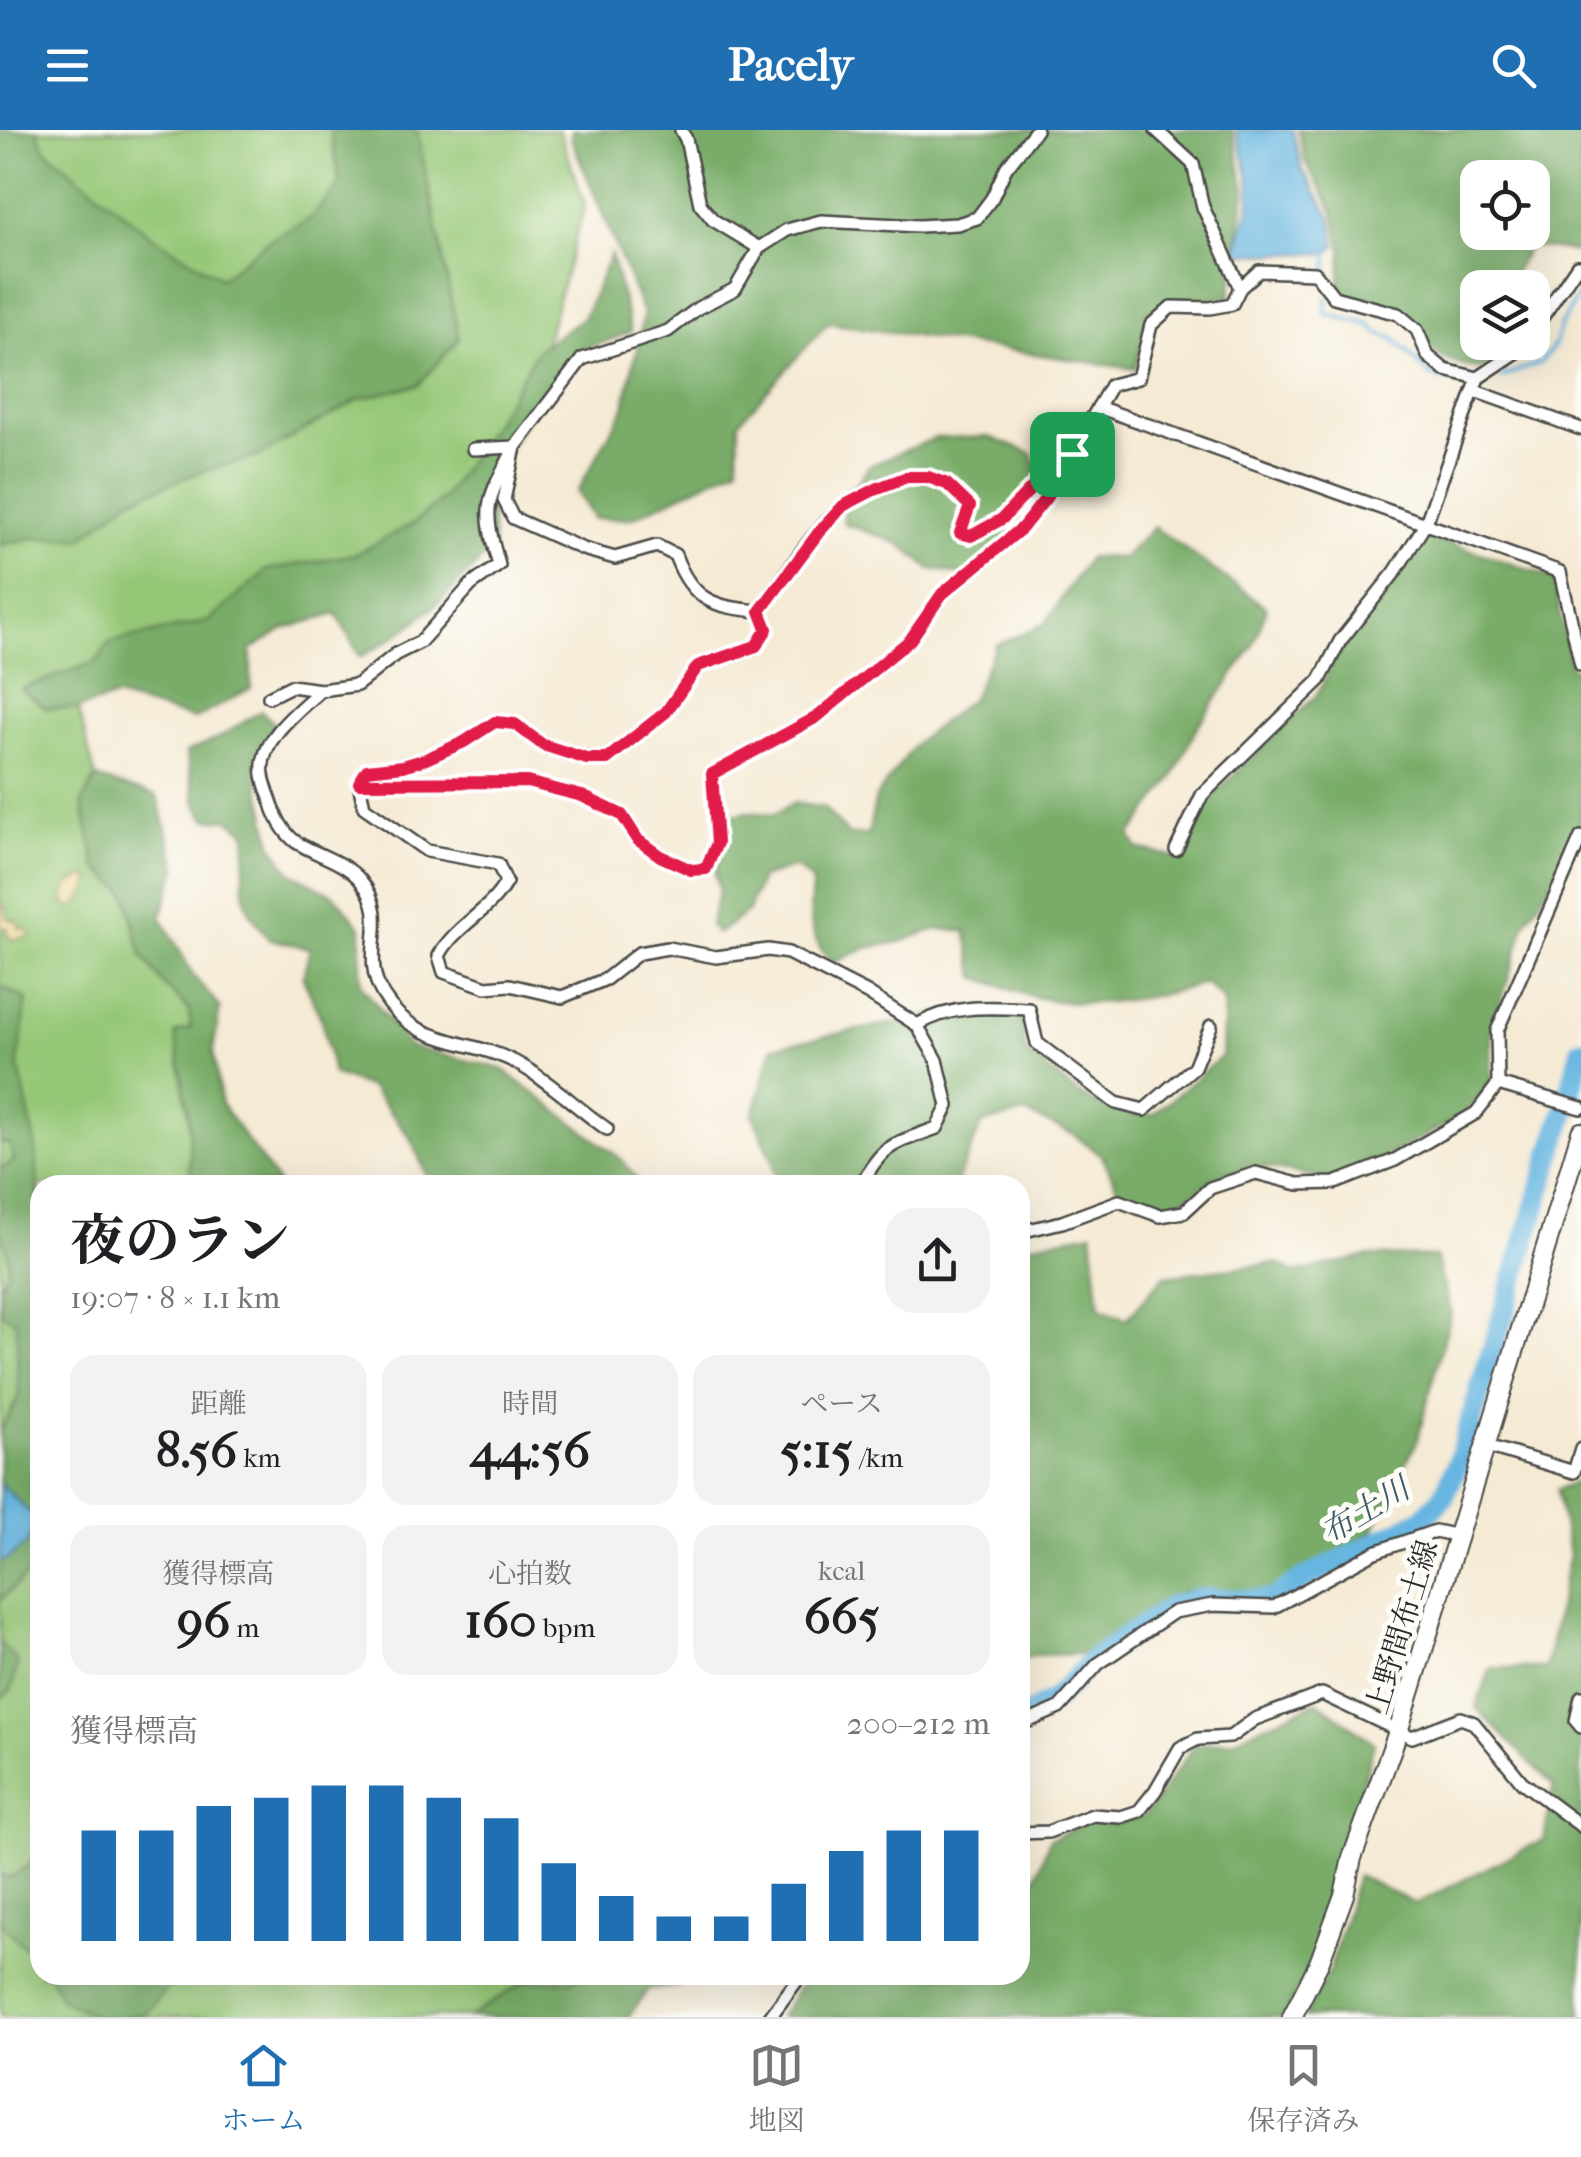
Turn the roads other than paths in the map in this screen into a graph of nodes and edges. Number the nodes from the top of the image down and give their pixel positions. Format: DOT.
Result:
graph roads {
  1 [pos="681,130"];
  2 [pos="1036,130"];
  3 [pos="1156,130"];
  4 [pos="759,248"];
  5 [pos="1581,266"];
  6 [pos="1240,288"];
  7 [pos="1550,306"];
  8 [pos="1507,360"];
  9 [pos="1476,384"];
  10 [pos="1098,407"];
  11 [pos="1581,429"];
  12 [pos="516,447"];
  13 [pos="473,449"];
  14 [pos="1072,454"];
  15 [pos="1426,523"];
  16 [pos="760,611"];
  17 [pos="1581,665"];
  18 [pos="321,690"];
  19 [pos="269,698"];
  20 [pos="359,783"];
  21 [pos="1581,837"];
  22 [pos="1176,850"];
  23 [pos="917,1024"];
  24 [pos="1211,1026"];
  25 [pos="1498,1084"];
  26 [pos="1581,1108"];
  27 [pos="607,1130"];
  28 [pos="1581,1132"];
  29 [pos="866,1175"];
  30 [pos="1030,1230"];
  31 [pos="1487,1446"];
  32 [pos="1581,1449"];
  33 [pos="1459,1536"];
  34 [pos="1581,1697"];
  35 [pos="1030,1721"];
  36 [pos="1581,1726"];
  37 [pos="1398,1732"];
  38 [pos="1581,1826"];
  39 [pos="1030,1833"];
  40 [pos="794,1985"];
  41 [pos="770,2017"];
  42 [pos="1292,2017"];
  1 -- 4 [label="street"];
  2 -- 4 [label="street"];
  3 -- 6 [label="street"];
  4 -- 12 [label="street"];
  5 -- 7 [label="street"];
  6 -- 9 [label="street"];
  6 -- 10 [label="street"];
  8 -- 9 [label="street"];
  9 -- 11 [label="street"];
  9 -- 15 [label="street"];
  10 -- 14 [label="street"];
  10 -- 15 [label="street"];
  12 -- 13 [label="street"];
  12 -- 16 [label="street"];
  12 -- 18 [label="street"];
  14 -- 16 [label="street"];
  14 -- 20 [label="street"];
  15 -- 17 [label="street"];
  15 -- 22 [label="street"];
  16 -- 20 [label="street"];
  18 -- 19 [label="street"];
  18 -- 27 [label="street"];
  20 -- 23 [label="street"];
  21 -- 25 [label="street"];
  23 -- 24 [label="street"];
  23 -- 29 [label="street"];
  25 -- 26 [label="street"];
  25 -- 30 [label="street"];
  28 -- 31 [label="main road, 上野間布土線"];
  31 -- 32 [label="street"];
  31 -- 33 [label="main road, 上野間布土線"];
  33 -- 35 [label="street"];
  33 -- 37 [label="main road, 上野間布土線"];
  34 -- 36 [label="street"];
  37 -- 38 [label="street"];
  37 -- 39 [label="street"];
  37 -- 42 [label="main road, 上野間布土線"];
  40 -- 41 [label="street"];
}
